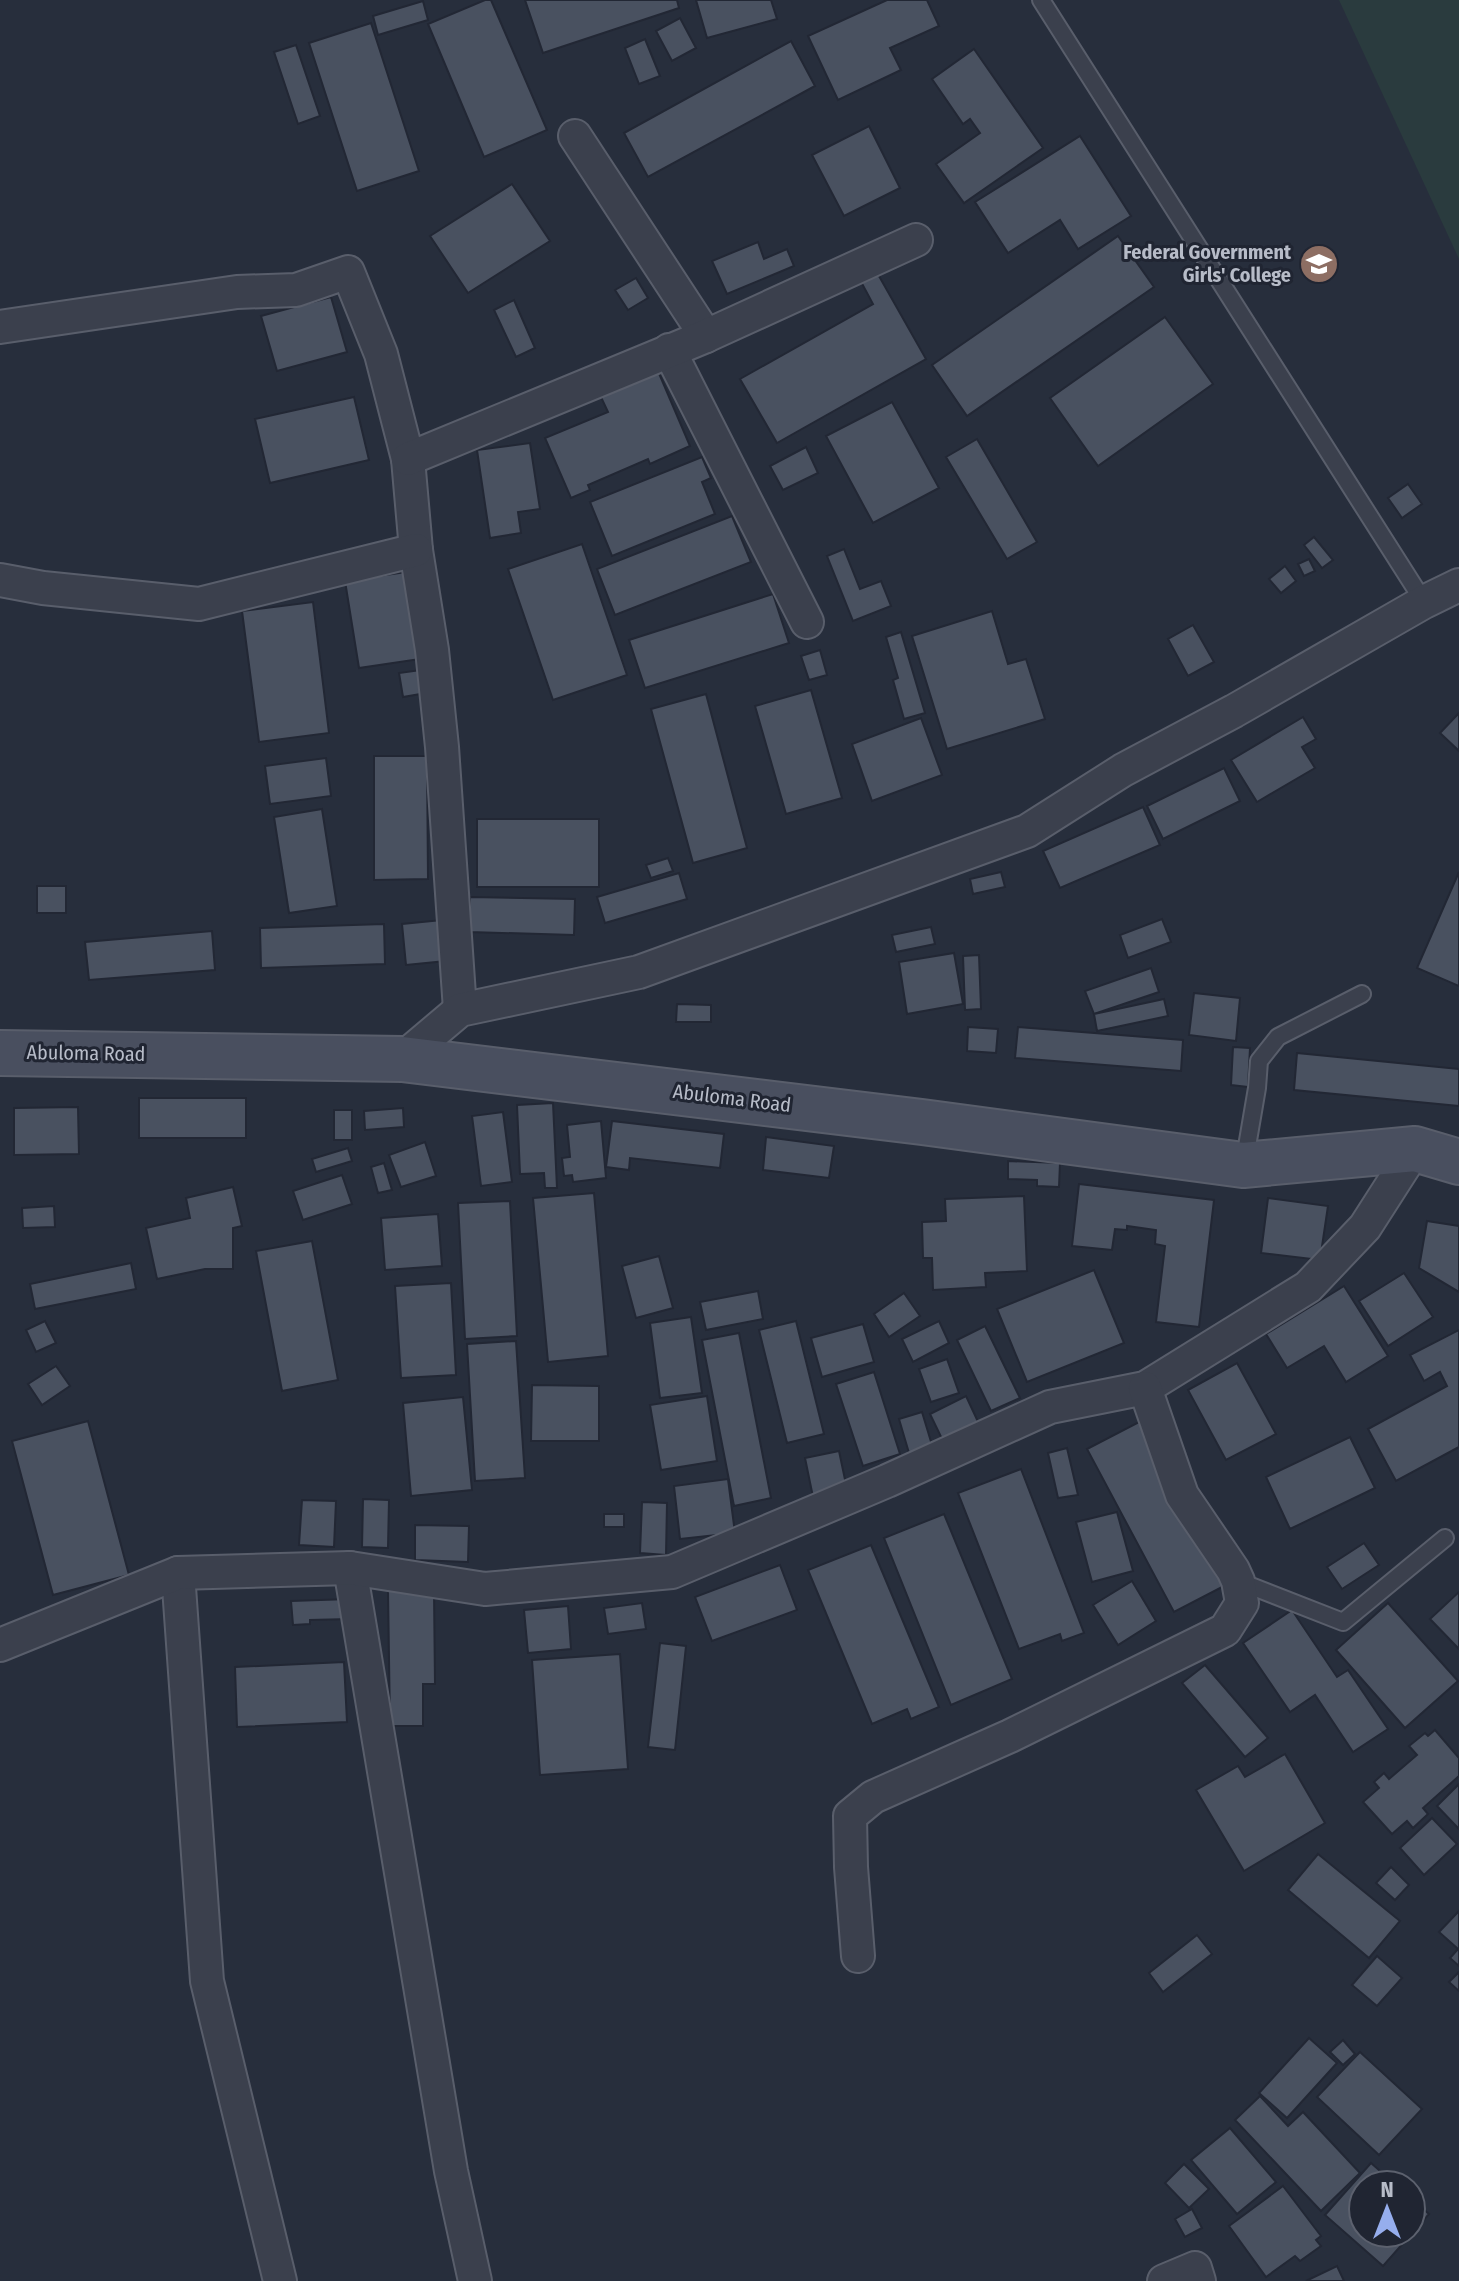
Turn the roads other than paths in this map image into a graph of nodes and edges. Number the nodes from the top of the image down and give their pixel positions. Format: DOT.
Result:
graph roads {
  1 [pos="1041,0"];
  2 [pos="575,136"];
  3 [pos="916,240"];
  4 [pos="0,327"];
  5 [pos="706,336"];
  6 [pos="669,350"];
  7 [pos="408,459"];
  8 [pos="416,550"];
  9 [pos="0,580"];
  10 [pos="1459,585"];
  11 [pos="1424,602"];
  12 [pos="807,622"];
  13 [pos="1362,994"];
  14 [pos="460,1010"];
  15 [pos="0,1053"];
  16 [pos="402,1059"];
  17 [pos="1415,1149"];
  18 [pos="1459,1162"];
  19 [pos="1243,1165"];
  20 [pos="1145,1388"];
  21 [pos="1445,1538"];
  22 [pos="350,1568"];
  23 [pos="178,1573"];
  24 [pos="1238,1581"];
  25 [pos="0,1645"];
  26 [pos="858,1956"];
  27 [pos="280,2281"];
  28 [pos="475,2281"];
  29 [pos="1164,2281"];
  30 [pos="1199,2281"];
  1 -- 11 [label="lane"];
  2 -- 5 [label="street"];
  3 -- 5 [label="street"];
  4 -- 7 [label="street"];
  5 -- 6 [label="street"];
  6 -- 7 [label="street"];
  6 -- 12 [label="street"];
  7 -- 8 [label="street"];
  8 -- 9 [label="street"];
  8 -- 14 [label="street"];
  10 -- 11 [label="street"];
  11 -- 14 [label="street"];
  13 -- 19 [label="lane"];
  14 -- 16 [label="street"];
  15 -- 16 [label="street, Abuloma Road"];
  16 -- 19 [label="street, Abuloma Road"];
  17 -- 18 [label="street, Abuloma Road"];
  17 -- 19 [label="street, Abuloma Road"];
  17 -- 20 [label="street"];
  20 -- 22 [label="street"];
  20 -- 24 [label="street"];
  21 -- 24 [label="lane"];
  22 -- 23 [label="street"];
  22 -- 28 [label="street"];
  23 -- 25 [label="street"];
  23 -- 27 [label="street"];
  24 -- 26 [label="street"];
  29 -- 30 [label="street"];
}
